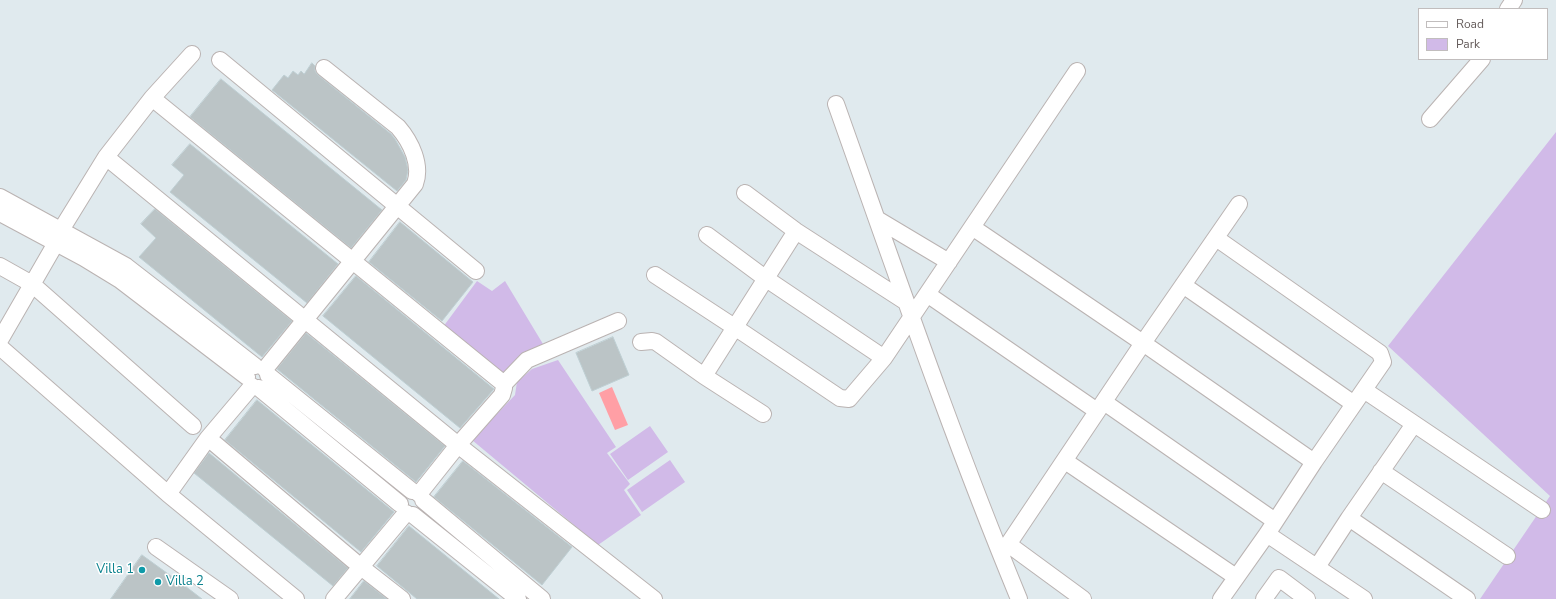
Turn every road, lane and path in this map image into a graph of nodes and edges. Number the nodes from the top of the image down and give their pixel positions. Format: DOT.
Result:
graph roads {
  1 [pos="192,54"];
  2 [pos="220,60"];
  3 [pos="1481,60"];
  4 [pos="324,68"];
  5 [pos="1077,71"];
  6 [pos="152,98"];
  7 [pos="836,104"];
  8 [pos="1430,118"];
  9 [pos="106,157"];
  10 [pos="745,193"];
  11 [pos="0,197"];
  12 [pos="1239,204"];
  13 [pos="397,206"];
  14 [pos="0,212"];
  15 [pos="877,220"];
  16 [pos="972,227"];
  17 [pos="796,231"];
  18 [pos="707,235"];
  19 [pos="58,236"];
  20 [pos="1216,238"];
  21 [pos="354,261"];
  22 [pos="949,262"];
  23 [pos="0,266"];
  24 [pos="476,271"];
  25 [pos="655,275"];
  26 [pos="765,278"];
  27 [pos="32,284"];
  28 [pos="1183,285"];
  29 [pos="927,294"];
  30 [pos="906,302"];
  31 [pos="912,318"];
  32 [pos="305,319"];
  33 [pos="618,321"];
  34 [pos="735,327"];
  35 [pos="0,340"];
  36 [pos="641,342"];
  37 [pos="1143,343"];
  38 [pos="0,347"];
  39 [pos="884,358"];
  40 [pos="704,376"];
  41 [pos="258,377"];
  42 [pos="504,384"];
  43 [pos="1364,390"];
  44 [pos="1354,404"];
  45 [pos="1100,406"];
  46 [pos="762,414"];
  47 [pos="1414,424"];
  48 [pos="193,426"];
  49 [pos="208,438"];
  50 [pos="458,445"];
  51 [pos="1065,461"];
  52 [pos="1314,462"];
  53 [pos="1381,471"];
  54 [pos="168,494"];
  55 [pos="418,495"];
  56 [pos="1542,510"];
  57 [pos="406,511"];
  58 [pos="1349,518"];
  59 [pos="1271,527"];
  60 [pos="156,547"];
  61 [pos="1004,550"];
  62 [pos="1507,556"];
  63 [pos="361,567"];
  64 [pos="1317,567"];
  65 [pos="1236,577"];
  66 [pos="518,593"];
  67 [pos="230,599"];
  68 [pos="296,599"];
  69 [pos="334,599"];
  70 [pos="402,599"];
  71 [pos="542,599"];
  72 [pos="654,599"];
  73 [pos="1019,599"];
  74 [pos="1081,599"];
  75 [pos="1220,599"];
  76 [pos="1264,599"];
  77 [pos="1306,599"];
  78 [pos="1364,599"];
  79 [pos="1467,599"];
  1 -- 6 [label="street"];
  2 -- 13 [label="street"];
  3 -- 8 [label="street"];
  4 -- 13 [label="street"];
  5 -- 16 [label="street"];
  6 -- 9 [label="street"];
  6 -- 21 [label="street"];
  7 -- 15 [label="street"];
  9 -- 19 [label="street"];
  9 -- 32 [label="street"];
  10 -- 17 [label="street"];
  11 -- 19 [label="street"];
  12 -- 20 [label="street"];
  13 -- 21 [label="street"];
  13 -- 24 [label="street"];
  14 -- 19 [label="street"];
  15 -- 22 [label="street"];
  15 -- 30 [label="street"];
  16 -- 22 [label="street"];
  16 -- 37 [label="street"];
  17 -- 26 [label="street"];
  17 -- 30 [label="street"];
  18 -- 26 [label="street"];
  19 -- 27 [label="street"];
  19 -- 41 [label="street"];
  20 -- 28 [label="street"];
  20 -- 43 [label="street"];
  21 -- 32 [label="street"];
  21 -- 42 [label="street"];
  22 -- 29 [label="street"];
  23 -- 27 [label="street"];
  25 -- 34 [label="street"];
  26 -- 34 [label="street"];
  26 -- 39 [label="street"];
  27 -- 35 [label="street"];
  27 -- 48 [label="street"];
  28 -- 37 [label="street"];
  28 -- 44 [label="street"];
  29 -- 31 [label="street"];
  29 -- 45 [label="street"];
  30 -- 31 [label="street"];
  31 -- 39 [label="street"];
  31 -- 61 [label="street"];
  32 -- 41 [label="street"];
  32 -- 50 [label="street"];
  33 -- 42 [label="street"];
  34 -- 39 [label="street"];
  34 -- 40 [label="street"];
  36 -- 40 [label="street"];
  37 -- 45 [label="street"];
  37 -- 52 [label="street"];
  38 -- 54 [label="street"];
  40 -- 46 [label="street"];
  41 -- 49 [label="street"];
  41 -- 55 [label="street"];
  41 -- 57 [label="street"];
  42 -- 50 [label="street"];
  43 -- 44 [label="street"];
  43 -- 47 [label="street"];
  44 -- 52 [label="street"];
  45 -- 51 [label="street"];
  45 -- 59 [label="street"];
  47 -- 53 [label="street"];
  47 -- 56 [label="street"];
  49 -- 54 [label="street"];
  49 -- 63 [label="street"];
  50 -- 55 [label="street"];
  50 -- 72 [label="street"];
  51 -- 61 [label="street"];
  51 -- 65 [label="street"];
  52 -- 59 [label="street"];
  53 -- 58 [label="street"];
  53 -- 62 [label="street"];
  54 -- 68 [label="street"];
  55 -- 57 [label="street"];
  55 -- 57 [label="street"];
  55 -- 66 [label="street"];
  57 -- 63 [label="street"];
  57 -- 66 [label="street"];
  58 -- 64 [label="street"];
  58 -- 79 [label="street"];
  59 -- 64 [label="street"];
  59 -- 65 [label="street"];
  60 -- 67 [label="street"];
  61 -- 73 [label="street"];
  61 -- 74 [label="street"];
  63 -- 69 [label="street"];
  63 -- 70 [label="street"];
  64 -- 78 [label="street"];
  65 -- 75 [label="street"];
  66 -- 71 [label="street"];
  76 -- 77 [label="street"];
}
